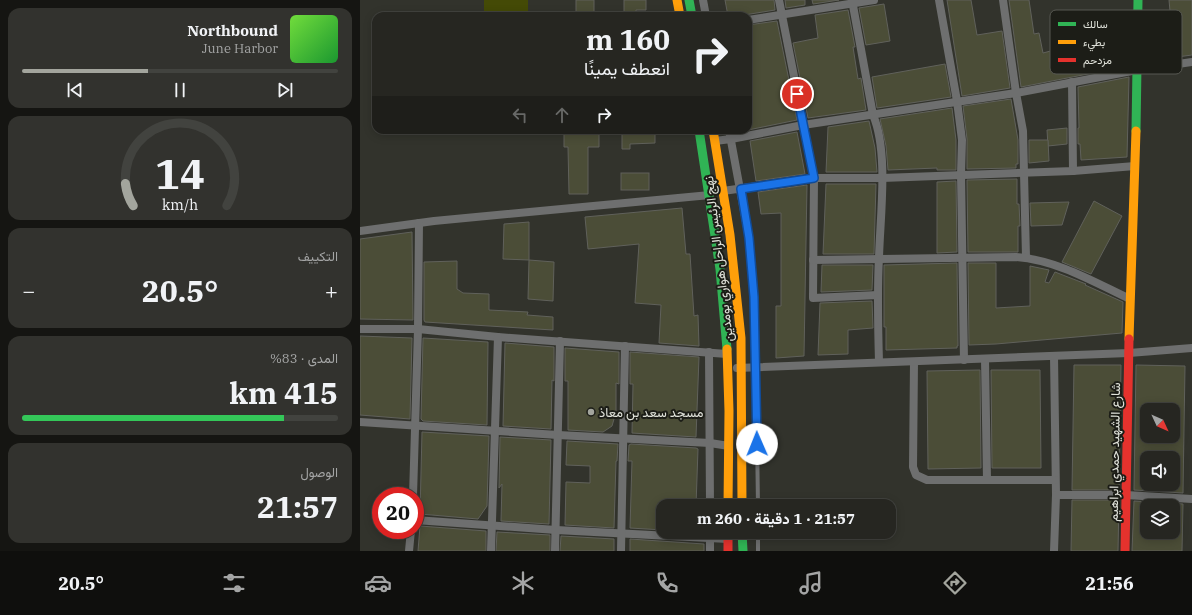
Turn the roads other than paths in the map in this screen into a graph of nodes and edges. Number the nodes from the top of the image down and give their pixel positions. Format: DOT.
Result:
graph roads {
  1 [pos="677,0"];
  2 [pos="689,0"];
  3 [pos="703,0"];
  4 [pos="779,0"];
  5 [pos="874,0"];
  6 [pos="939,0"];
  7 [pos="1003,0"];
  8 [pos="1138,0"];
  9 [pos="852,2"];
  10 [pos="1138,10"];
  11 [pos="679,12"];
  12 [pos="691,12"];
  13 [pos="705,12"];
  14 [pos="782,15"];
  15 [pos="752,19"];
  16 [pos="1192,62"];
  17 [pos="1182,63"];
  18 [pos="1115,74"];
  19 [pos="1137,74"];
  20 [pos="1072,82"];
  21 [pos="1016,93"];
  22 [pos="957,101"];
  23 [pos="873,115"];
  24 [pos="803,125"];
  25 [pos="700,134"];
  26 [pos="714,134"];
  27 [pos="730,134"];
  28 [pos="731,139"];
  29 [pos="715,141"];
  30 [pos="1135,166"];
  31 [pos="1073,171"];
  32 [pos="1024,172"];
  33 [pos="961,174"];
  34 [pos="814,178"];
  35 [pos="882,178"];
  36 [pos="741,189"];
  37 [pos="723,191"];
  38 [pos="710,195"];
  39 [pos="419,223"];
  40 [pos="360,231"];
  41 [pos="963,258"];
  42 [pos="1026,258"];
  43 [pos="878,259"];
  44 [pos="813,260"];
  45 [pos="878,294"];
  46 [pos="1130,299"];
  47 [pos="360,329"];
  48 [pos="418,329"];
  49 [pos="498,337"];
  50 [pos="560,341"];
  51 [pos="625,346"];
  52 [pos="1192,348"];
  53 [pos="709,352"];
  54 [pos="1129,353"];
  55 [pos="727,354"];
  56 [pos="1054,356"];
  57 [pos="985,359"];
  58 [pos="964,360"];
  59 [pos="879,362"];
  60 [pos="914,362"];
  61 [pos="742,367"];
  62 [pos="756,367"];
  63 [pos="728,368"];
  64 [pos="360,422"];
  65 [pos="415,426"];
  66 [pos="495,431"];
  67 [pos="558,435"];
  68 [pos="623,438"];
  69 [pos="710,443"];
  70 [pos="729,446"];
  71 [pos="987,480"];
  72 [pos="1055,480"];
  73 [pos="413,487"];
  74 [pos="1056,495"];
  75 [pos="1126,495"];
  76 [pos="710,499"];
  77 [pos="728,499"];
  78 [pos="742,499"];
  79 [pos="758,499"];
  80 [pos="1192,499"];
  81 [pos="424,521"];
  82 [pos="492,525"];
  83 [pos="556,530"];
  84 [pos="622,533"];
  85 [pos="656,534"];
  86 [pos="410,539"];
  87 [pos="710,539"];
  88 [pos="728,539"];
  89 [pos="742,539"];
  90 [pos="758,539"];
  91 [pos="409,551"];
  92 [pos="491,551"];
  93 [pos="556,551"];
  94 [pos="622,551"];
  95 [pos="710,551"];
  96 [pos="728,551"];
  97 [pos="742,551"];
  98 [pos="758,551"];
  99 [pos="1054,551"];
  100 [pos="1125,551"];
  1 -- 11 [label="main road"];
  2 -- 12 [label="main road"];
  3 -- 13 [label="street"];
  4 -- 14 [label="street"];
  5 -- 9 [label="street"];
  6 -- 22 [label="street"];
  7 -- 21 [label="street"];
  8 -- 10 [label="main road, شارع الشهيد حمدي ابراهيم"];
  9 -- 14 [label="street"];
  9 -- 23 [label="street"];
  14 -- 15 [label="street"];
  14 -- 24 [label="street"];
  16 -- 17 [label="street"];
  18 -- 20 [label="street"];
  19 -- 30 [label="main road, شارع الشهيد حمدي ابراهيم"];
  20 -- 21 [label="street"];
  20 -- 31 [label="street"];
  21 -- 22 [label="street"];
  21 -- 32 [label="street"];
  22 -- 23 [label="street"];
  22 -- 33 [label="street"];
  23 -- 24 [label="street"];
  23 -- 35 [label="street"];
  24 -- 28 [label="street"];
  24 -- 34 [label="street"];
  25 -- 38 [label="main road, نهج الرئيس الراحل هواري بومدين"];
  26 -- 29 [label="main road, نهج الرئيس الراحل هواري بومدين"];
  27 -- 28 [label="street"];
  28 -- 29 [label="street"];
  28 -- 36 [label="street"];
  29 -- 37 [label="main road, نهج الرئيس الراحل هواري بومدين"];
  30 -- 31 [label="street"];
  30 -- 46 [label="main road, شارع الشهيد حمدي ابراهيم"];
  31 -- 32 [label="street"];
  32 -- 33 [label="street"];
  32 -- 42 [label="street"];
  33 -- 35 [label="street"];
  33 -- 41 [label="street"];
  34 -- 35 [label="street"];
  34 -- 36 [label="street"];
  34 -- 44 [label="street"];
  35 -- 43 [label="street"];
  36 -- 37 [label="street"];
  36 -- 62 [label="street"];
  37 -- 61 [label="main road, نهج الرئيس الراحل هواري بومدين"];
  38 -- 39 [label="street"];
  38 -- 55 [label="main road, نهج الرئيس الراحل هواري بومدين"];
  39 -- 40 [label="street"];
  39 -- 48 [label="street"];
  41 -- 42 [label="street"];
  41 -- 43 [label="street"];
  41 -- 58 [label="street"];
  42 -- 46 [label="street"];
  43 -- 44 [label="street"];
  43 -- 45 [label="street"];
  44 -- 45 [label="street"];
  45 -- 59 [label="street"];
  46 -- 54 [label="main road, شارع الشهيد حمدي ابراهيم"];
  47 -- 48 [label="street"];
  48 -- 49 [label="street"];
  48 -- 65 [label="street"];
  49 -- 50 [label="street"];
  49 -- 66 [label="street"];
  50 -- 51 [label="street"];
  50 -- 67 [label="street"];
  51 -- 53 [label="street"];
  51 -- 68 [label="street"];
  52 -- 54 [label="street"];
  53 -- 55 [label="street"];
  53 -- 69 [label="street"];
  54 -- 56 [label="street"];
  54 -- 75 [label="main road, شارع الشهيد حمدي ابراهيم"];
  55 -- 63 [label="main road, نهج الرئيس الراحل هواري بومدين"];
  56 -- 57 [label="street"];
  56 -- 72 [label="street"];
  57 -- 58 [label="street"];
  57 -- 71 [label="street"];
  58 -- 60 [label="street"];
  59 -- 60 [label="street"];
  59 -- 62 [label="street"];
  60 -- 71 [label="street"];
  61 -- 62 [label="street"];
  61 -- 63 [label="street"];
  61 -- 78 [label="main road, نهج الرئيس الراحل هواري بومدين"];
  62 -- 79 [label="lane"];
  63 -- 70 [label="main road, نهج الرئيس الراحل هواري بومدين"];
  64 -- 65 [label="street"];
  65 -- 66 [label="street"];
  65 -- 73 [label="street"];
  66 -- 67 [label="street"];
  66 -- 82 [label="street"];
  67 -- 68 [label="street"];
  67 -- 83 [label="street"];
  68 -- 69 [label="street"];
  68 -- 84 [label="street"];
  69 -- 70 [label="street"];
  69 -- 76 [label="street"];
  70 -- 77 [label="main road, نهج الرئيس الراحل هواري بومدين"];
  71 -- 72 [label="street"];
  72 -- 74 [label="street"];
  74 -- 75 [label="street"];
  74 -- 99 [label="street"];
  75 -- 80 [label="street"];
  75 -- 100 [label="main road, شارع الشهيد حمدي ابراهيم"];
  81 -- 82 [label="street"];
  82 -- 83 [label="street"];
  82 -- 92 [label="street"];
  83 -- 84 [label="street"];
  83 -- 93 [label="street"];
  84 -- 85 [label="street"];
  84 -- 94 [label="street"];
  86 -- 91 [label="street"];
  87 -- 95 [label="street"];
  88 -- 96 [label="main road"];
  89 -- 97 [label="main road"];
  90 -- 98 [label="lane"];
}
